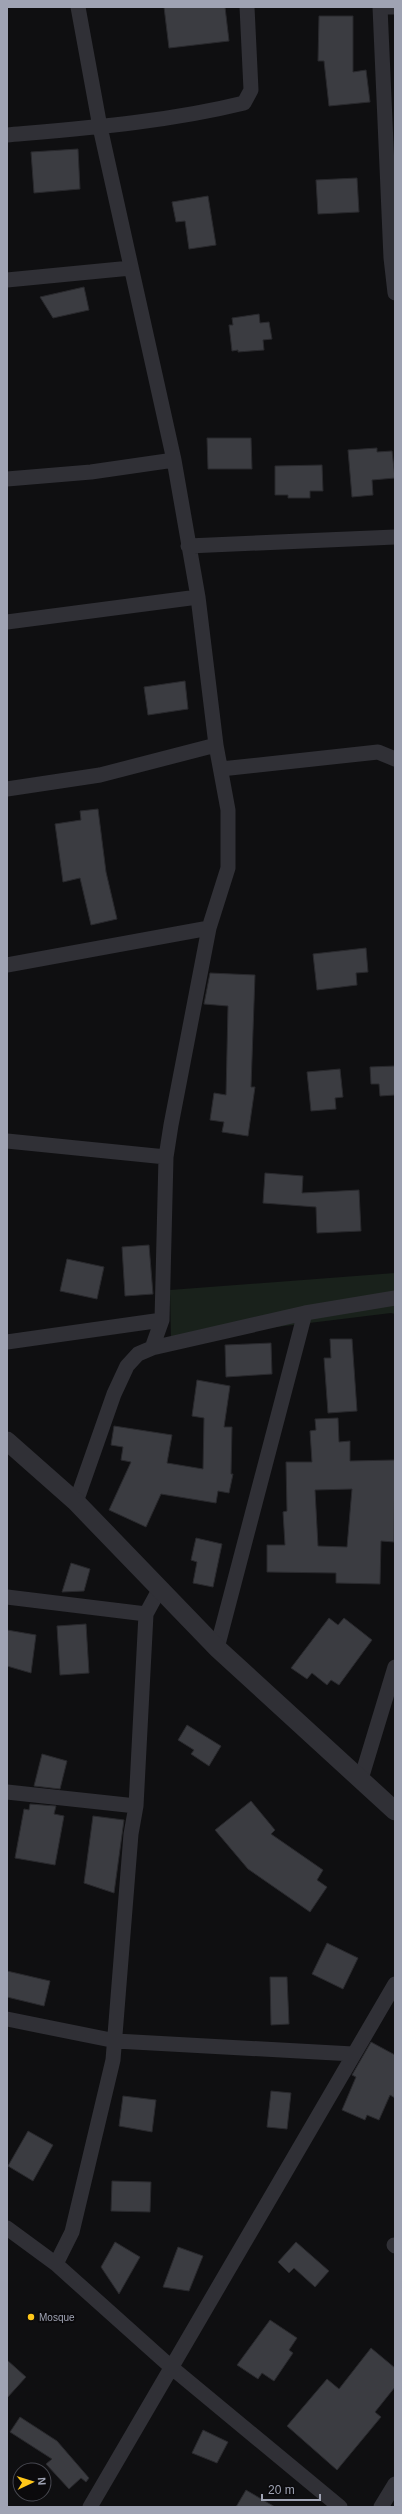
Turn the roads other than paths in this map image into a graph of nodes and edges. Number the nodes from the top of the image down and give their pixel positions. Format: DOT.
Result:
graph roads {
  1 [pos="78,7"];
  2 [pos="247,7"];
  3 [pos="380,7"];
  4 [pos="384,7"];
  5 [pos="395,8"];
  6 [pos="100,127"];
  7 [pos="7,135"];
  8 [pos="393,258"];
  9 [pos="131,268"];
  10 [pos="7,280"];
  11 [pos="395,293"];
  12 [pos="174,460"];
  13 [pos="7,478"];
  14 [pos="395,537"];
  15 [pos="188,546"];
  16 [pos="198,597"];
  17 [pos="7,622"];
  18 [pos="216,745"];
  19 [pos="395,759"];
  20 [pos="221,769"];
  21 [pos="7,789"];
  22 [pos="209,928"];
  23 [pos="7,965"];
  24 [pos="7,1141"];
  25 [pos="166,1157"];
  26 [pos="395,1298"];
  27 [pos="304,1313"];
  28 [pos="162,1320"];
  29 [pos="7,1342"];
  30 [pos="152,1348"];
  31 [pos="7,1441"];
  32 [pos="76,1502"];
  33 [pos="159,1590"];
  34 [pos="7,1597"];
  35 [pos="146,1614"];
  36 [pos="217,1648"];
  37 [pos="395,1667"];
  38 [pos="361,1779"];
  39 [pos="7,1792"];
  40 [pos="136,1806"];
  41 [pos="395,1812"];
  42 [pos="395,1984"];
  43 [pos="7,2019"];
  44 [pos="114,2040"];
  45 [pos="353,2054"];
  46 [pos="7,2228"];
  47 [pos="56,2264"];
  48 [pos="171,2367"];
  49 [pos="395,2484"];
  50 [pos="90,2507"];
  51 [pos="340,2507"];
  52 [pos="381,2507"];
  1 -- 6 [label="street"];
  2 -- 6 [label="street"];
  3 -- 8 [label="street"];
  4 -- 5 [label="street"];
  6 -- 7 [label="street"];
  6 -- 9 [label="street"];
  8 -- 11 [label="street"];
  9 -- 10 [label="street"];
  9 -- 12 [label="street"];
  12 -- 13 [label="street"];
  12 -- 15 [label="street"];
  14 -- 15 [label="street"];
  15 -- 16 [label="street"];
  16 -- 17 [label="street"];
  16 -- 18 [label="street"];
  18 -- 20 [label="street"];
  18 -- 21 [label="street"];
  19 -- 20 [label="street"];
  20 -- 22 [label="street"];
  22 -- 23 [label="street"];
  22 -- 25 [label="street"];
  24 -- 25 [label="street"];
  25 -- 28 [label="street"];
  26 -- 27 [label="street"];
  27 -- 30 [label="street"];
  27 -- 36 [label="street"];
  28 -- 29 [label="street"];
  28 -- 30 [label="street"];
  30 -- 32 [label="street"];
  31 -- 32 [label="street"];
  32 -- 33 [label="street"];
  33 -- 35 [label="street"];
  33 -- 36 [label="street"];
  34 -- 35 [label="street"];
  35 -- 40 [label="street"];
  36 -- 38 [label="street"];
  37 -- 38 [label="street"];
  38 -- 41 [label="street"];
  39 -- 40 [label="street"];
  40 -- 44 [label="street"];
  42 -- 45 [label="street"];
  43 -- 44 [label="street"];
  44 -- 45 [label="street"];
  44 -- 47 [label="street"];
  45 -- 48 [label="street"];
  46 -- 47 [label="street"];
  47 -- 48 [label="street"];
  48 -- 50 [label="street"];
  48 -- 51 [label="street"];
  49 -- 52 [label="street"];
}
